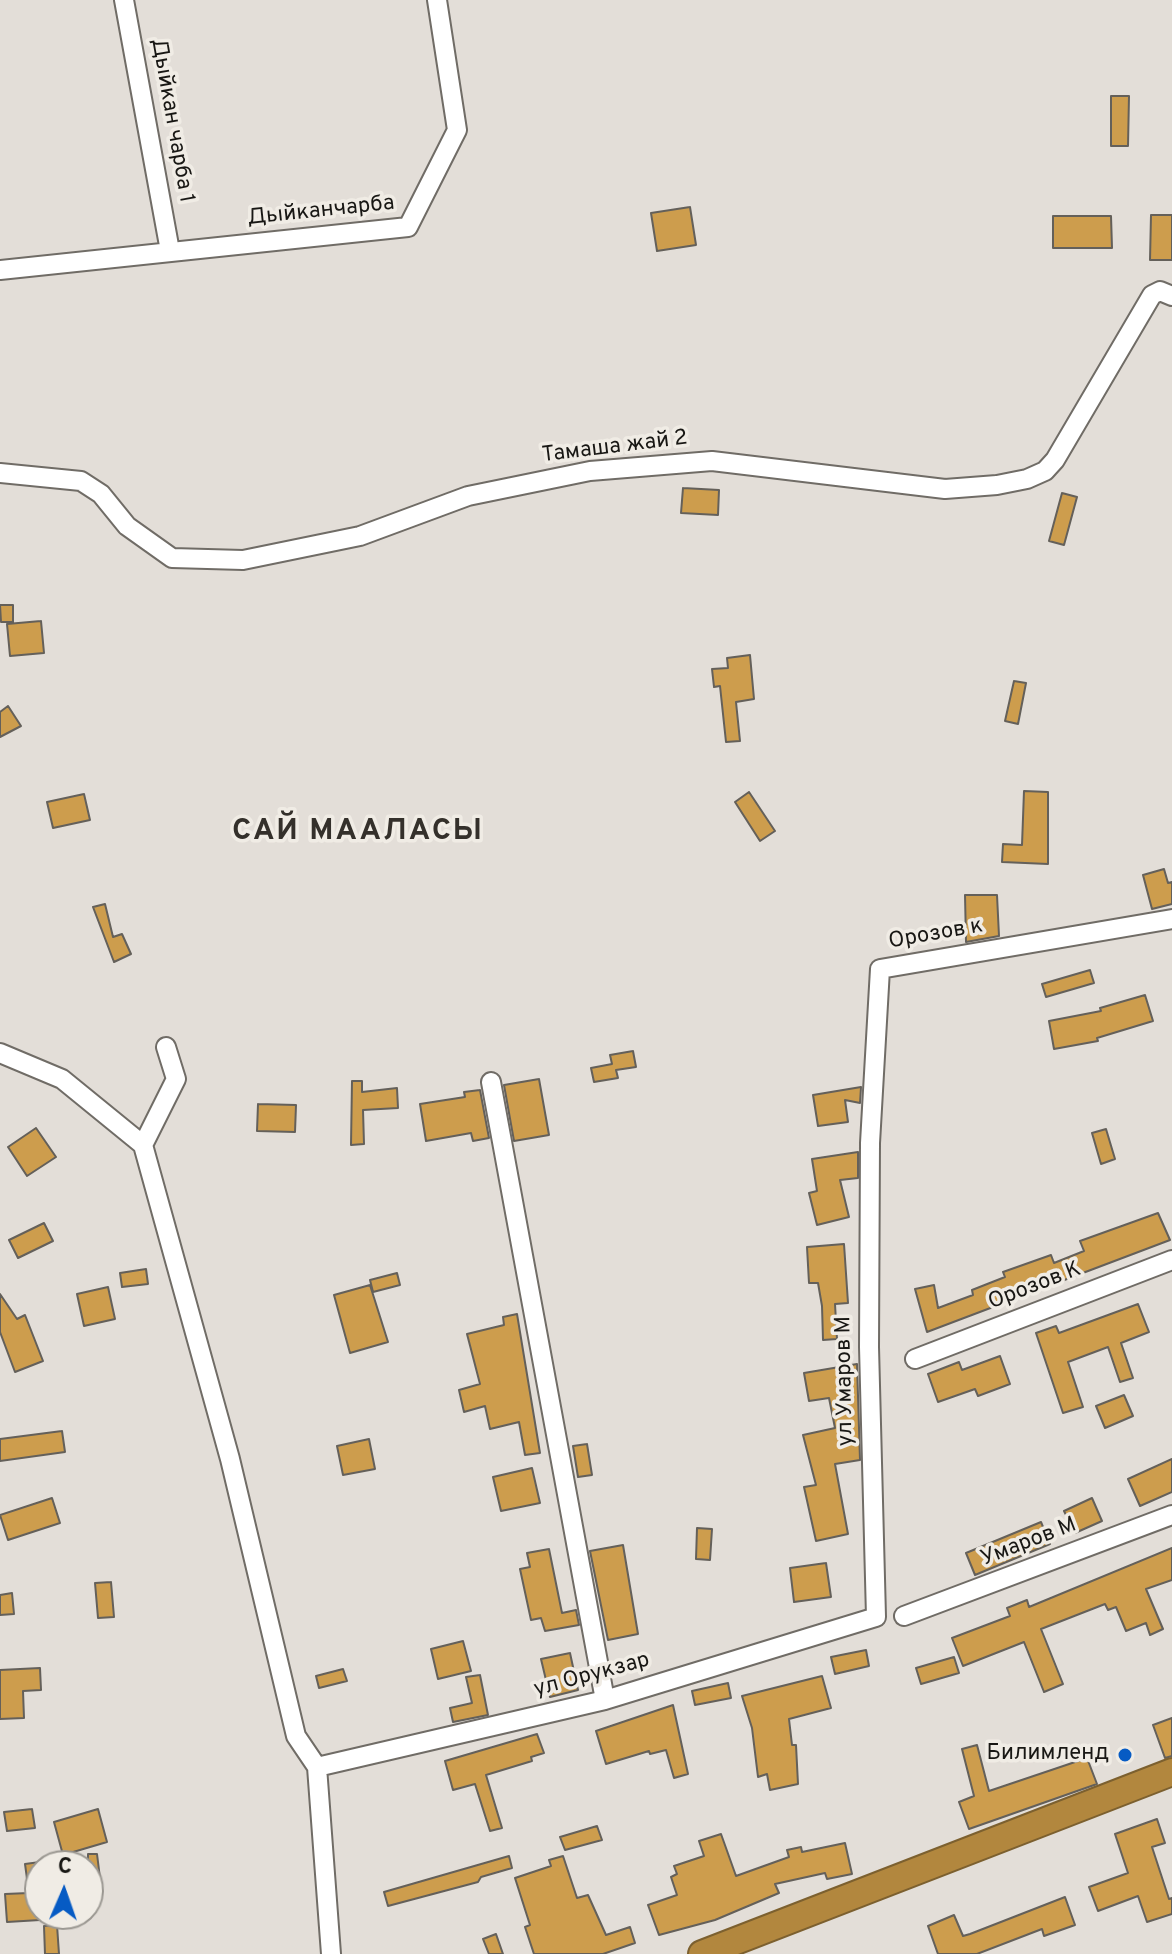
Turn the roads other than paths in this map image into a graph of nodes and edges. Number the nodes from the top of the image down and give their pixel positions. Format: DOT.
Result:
graph roads {
  1 [pos="124,0"];
  2 [pos="437,0"];
  3 [pos="170,251"];
  4 [pos="0,270"];
  5 [pos="1172,296"];
  6 [pos="0,473"];
  7 [pos="1172,919"];
  8 [pos="166,1047"];
  9 [pos="0,1053"];
  10 [pos="491,1082"];
  11 [pos="870,1143"];
  12 [pos="143,1145"];
  13 [pos="1172,1260"];
  14 [pos="915,1359"];
  15 [pos="1172,1515"];
  16 [pos="904,1616"];
  17 [pos="876,1617"];
  18 [pos="605,1700"];
  19 [pos="317,1767"];
  20 [pos="1172,1772"];
  21 [pos="331,1954"];
  22 [pos="702,1954"];
  1 -- 3 [label="street, Дыйкан чарба 1"];
  2 -- 3 [label="street, Дыйканчарба"];
  3 -- 4 [label="street, Дыйканчарба"];
  5 -- 6 [label="street, Тамаша жай 2"];
  7 -- 11 [label="street, Орозов к"];
  8 -- 12 [label="street"];
  9 -- 12 [label="street"];
  10 -- 18 [label="street"];
  11 -- 17 [label="street, ул Умаров М"];
  12 -- 19 [label="street"];
  13 -- 14 [label="street, Орозов К"];
  15 -- 16 [label="street, Умаров М"];
  17 -- 18 [label="street, ул Орукзар"];
  18 -- 19 [label="street, ул Орукзар"];
  19 -- 21 [label="street"];
  20 -- 22 [label="highway"];
}
